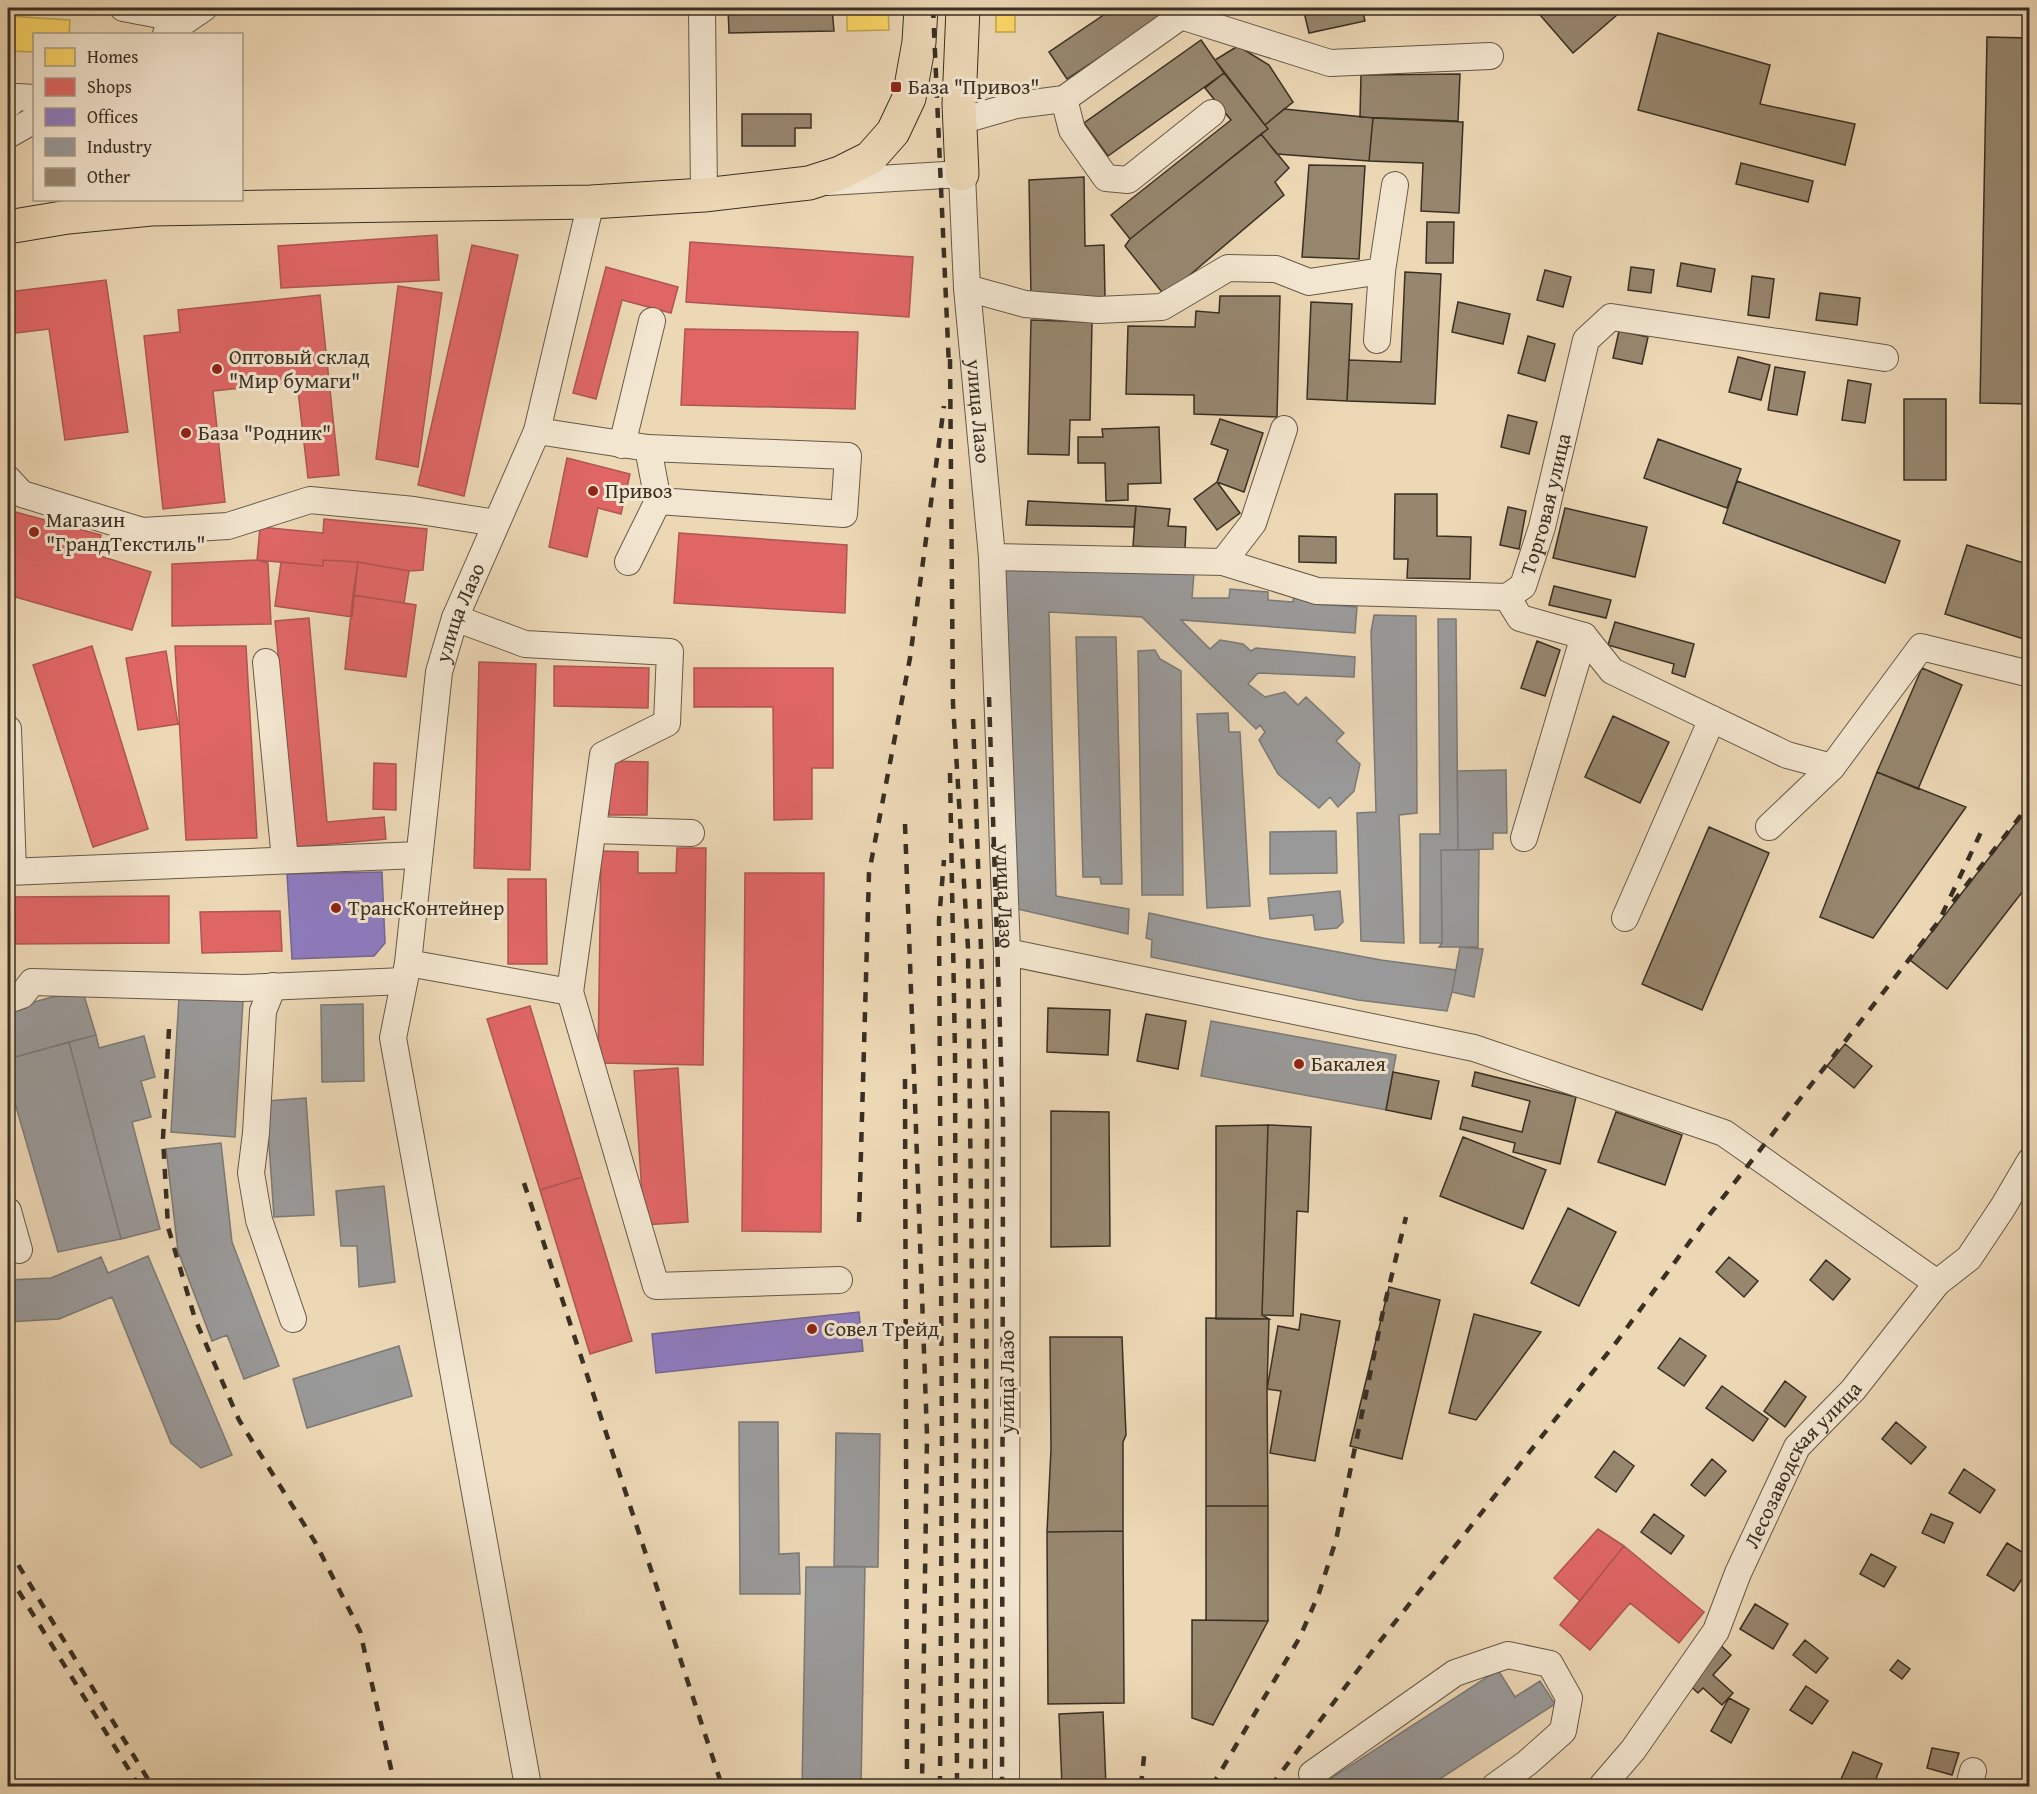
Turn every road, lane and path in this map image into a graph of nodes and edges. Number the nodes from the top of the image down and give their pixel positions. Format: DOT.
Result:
graph roads {
  1 [pos="123,8"];
  2 [pos="702,8"];
  3 [pos="921,8"];
  4 [pos="963,8"];
  5 [pos="1186,12"];
  6 [pos="195,14"];
  7 [pos="166,33"];
  8 [pos="1490,56"];
  9 [pos="33,98"];
  10 [pos="1064,99"];
  11 [pos="8,105"];
  12 [pos="1212,113"];
  13 [pos="33,121"];
  14 [pos="960,121"];
  15 [pos="8,135"];
  16 [pos="962,174"];
  17 [pos="809,183"];
  18 [pos="1395,185"];
  19 [pos="704,195"];
  20 [pos="591,201"];
  21 [pos="67,208"];
  22 [pos="8,227"];
  23 [pos="1382,271"];
  24 [pos="967,288"];
  25 [pos="652,321"];
  26 [pos="1377,340"];
  27 [pos="1885,357"];
  28 [pos="1284,429"];
  29 [pos="537,431"];
  30 [pos="622,445"];
  31 [pos="648,448"];
  32 [pos="8,479"];
  33 [pos="658,501"];
  34 [pos="496,523"];
  35 [pos="992,557"];
  36 [pos="628,562"];
  37 [pos="1223,562"];
  38 [pos="1507,597"];
  39 [pos="455,618"];
  40 [pos="1584,636"];
  41 [pos="266,662"];
  42 [pos="2030,674"];
  43 [pos="1712,719"];
  44 [pos="8,729"];
  45 [pos="1832,767"];
  46 [pos="1769,827"];
  47 [pos="593,830"];
  48 [pos="692,833"];
  49 [pos="1524,838"];
  50 [pos="419,855"];
  51 [pos="285,860"];
  52 [pos="10,871"];
  53 [pos="1625,918"];
  54 [pos="1007,952"];
  55 [pos="406,972"];
  56 [pos="273,986"];
  57 [pos="570,992"];
  58 [pos="8,1000"];
  59 [pos="2030,1161"];
  60 [pos="8,1211"];
  61 [pos="19,1250"];
  62 [pos="838,1280"];
  63 [pos="1937,1283"];
  64 [pos="293,1319"];
  65 [pos="1312,1774"];
  66 [pos="528,1786"];
  67 [pos="1006,1786"];
  68 [pos="1495,1786"];
  69 [pos="1602,1786"];
  1 -- 6 [label="street"];
  2 -- 19 [label="street"];
  3 -- 17 [label="main road"];
  4 -- 14 [label="main road, улица Лазо"];
  5 -- 8 [label="street"];
  5 -- 10 [label="street"];
  6 -- 7 [label="street"];
  9 -- 11 [label="street"];
  10 -- 12 [label="street"];
  10 -- 14 [label="street"];
  13 -- 15 [label="street"];
  14 -- 16 [label="main road, улица Лазо"];
  16 -- 17 [label="street"];
  16 -- 24 [label="street, улица Лазо"];
  17 -- 19 [label="main road"];
  18 -- 23 [label="street"];
  19 -- 20 [label="main road"];
  20 -- 21 [label="main road"];
  20 -- 29 [label="street, улица Лазо"];
  21 -- 22 [label="main road"];
  23 -- 24 [label="street"];
  23 -- 26 [label="street"];
  24 -- 35 [label="street, улица Лазо"];
  25 -- 30 [label="street"];
  27 -- 38 [label="street, Торговая улица"];
  28 -- 37 [label="street"];
  29 -- 30 [label="street"];
  29 -- 34 [label="street, улица Лазо"];
  30 -- 31 [label="street"];
  31 -- 33 [label="street"];
  31 -- 33 [label="street"];
  32 -- 34 [label="street"];
  33 -- 36 [label="street"];
  34 -- 39 [label="street, улица Лазо"];
  35 -- 37 [label="street, Торговая улица"];
  35 -- 54 [label="street, улица Лазо"];
  37 -- 38 [label="street, Торговая улица"];
  38 -- 40 [label="street"];
  39 -- 47 [label="street"];
  39 -- 50 [label="street, улица Лазо"];
  40 -- 43 [label="street"];
  40 -- 49 [label="street"];
  41 -- 51 [label="street"];
  42 -- 45 [label="street"];
  43 -- 45 [label="street"];
  43 -- 53 [label="street"];
  44 -- 52 [label="street"];
  45 -- 46 [label="street"];
  47 -- 48 [label="street"];
  47 -- 57 [label="street"];
  50 -- 51 [label="street"];
  50 -- 55 [label="street, улица Лазо"];
  51 -- 52 [label="street"];
  54 -- 63 [label="street"];
  54 -- 67 [label="street, улица Лазо"];
  55 -- 56 [label="street"];
  55 -- 57 [label="street"];
  55 -- 66 [label="street, улица Лазо"];
  56 -- 58 [label="street"];
  56 -- 64 [label="street"];
  57 -- 62 [label="street"];
  59 -- 63 [label="street, Лесозаводская улица"];
  60 -- 61 [label="street"];
  63 -- 69 [label="street, Лесозаводская улица"];
  65 -- 68 [label="street"];
}
